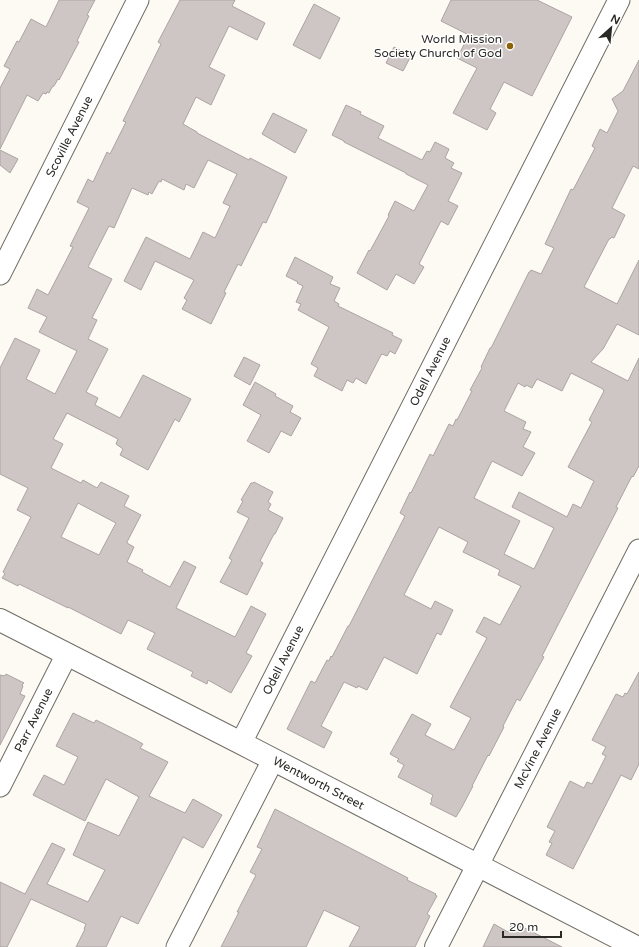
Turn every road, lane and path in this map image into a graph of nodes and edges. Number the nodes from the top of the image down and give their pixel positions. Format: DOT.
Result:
graph roads {
  1 [pos="138,0"];
  2 [pos="619,0"];
  3 [pos="0,274"];
  4 [pos="639,550"];
  5 [pos="0,620"];
  6 [pos="67,654"];
  7 [pos="241,743"];
  8 [pos="273,760"];
  9 [pos="0,786"];
  10 [pos="478,865"];
  11 [pos="177,947"];
  12 [pos="436,947"];
  13 [pos="636,947"];
  1 -- 3 [label="street, Scoville Avenue"];
  2 -- 7 [label="street, Odell Avenue"];
  4 -- 10 [label="street, McVine Avenue"];
  5 -- 6 [label="street, Wentworth Street"];
  6 -- 7 [label="street, Wentworth Street"];
  6 -- 9 [label="street, Parr Avenue"];
  7 -- 8 [label="street, Wentworth Street"];
  8 -- 10 [label="street, Wentworth Street"];
  8 -- 11 [label="street"];
  10 -- 12 [label="street, McVine Avenue"];
  10 -- 13 [label="street, Wentworth Street"];
}
